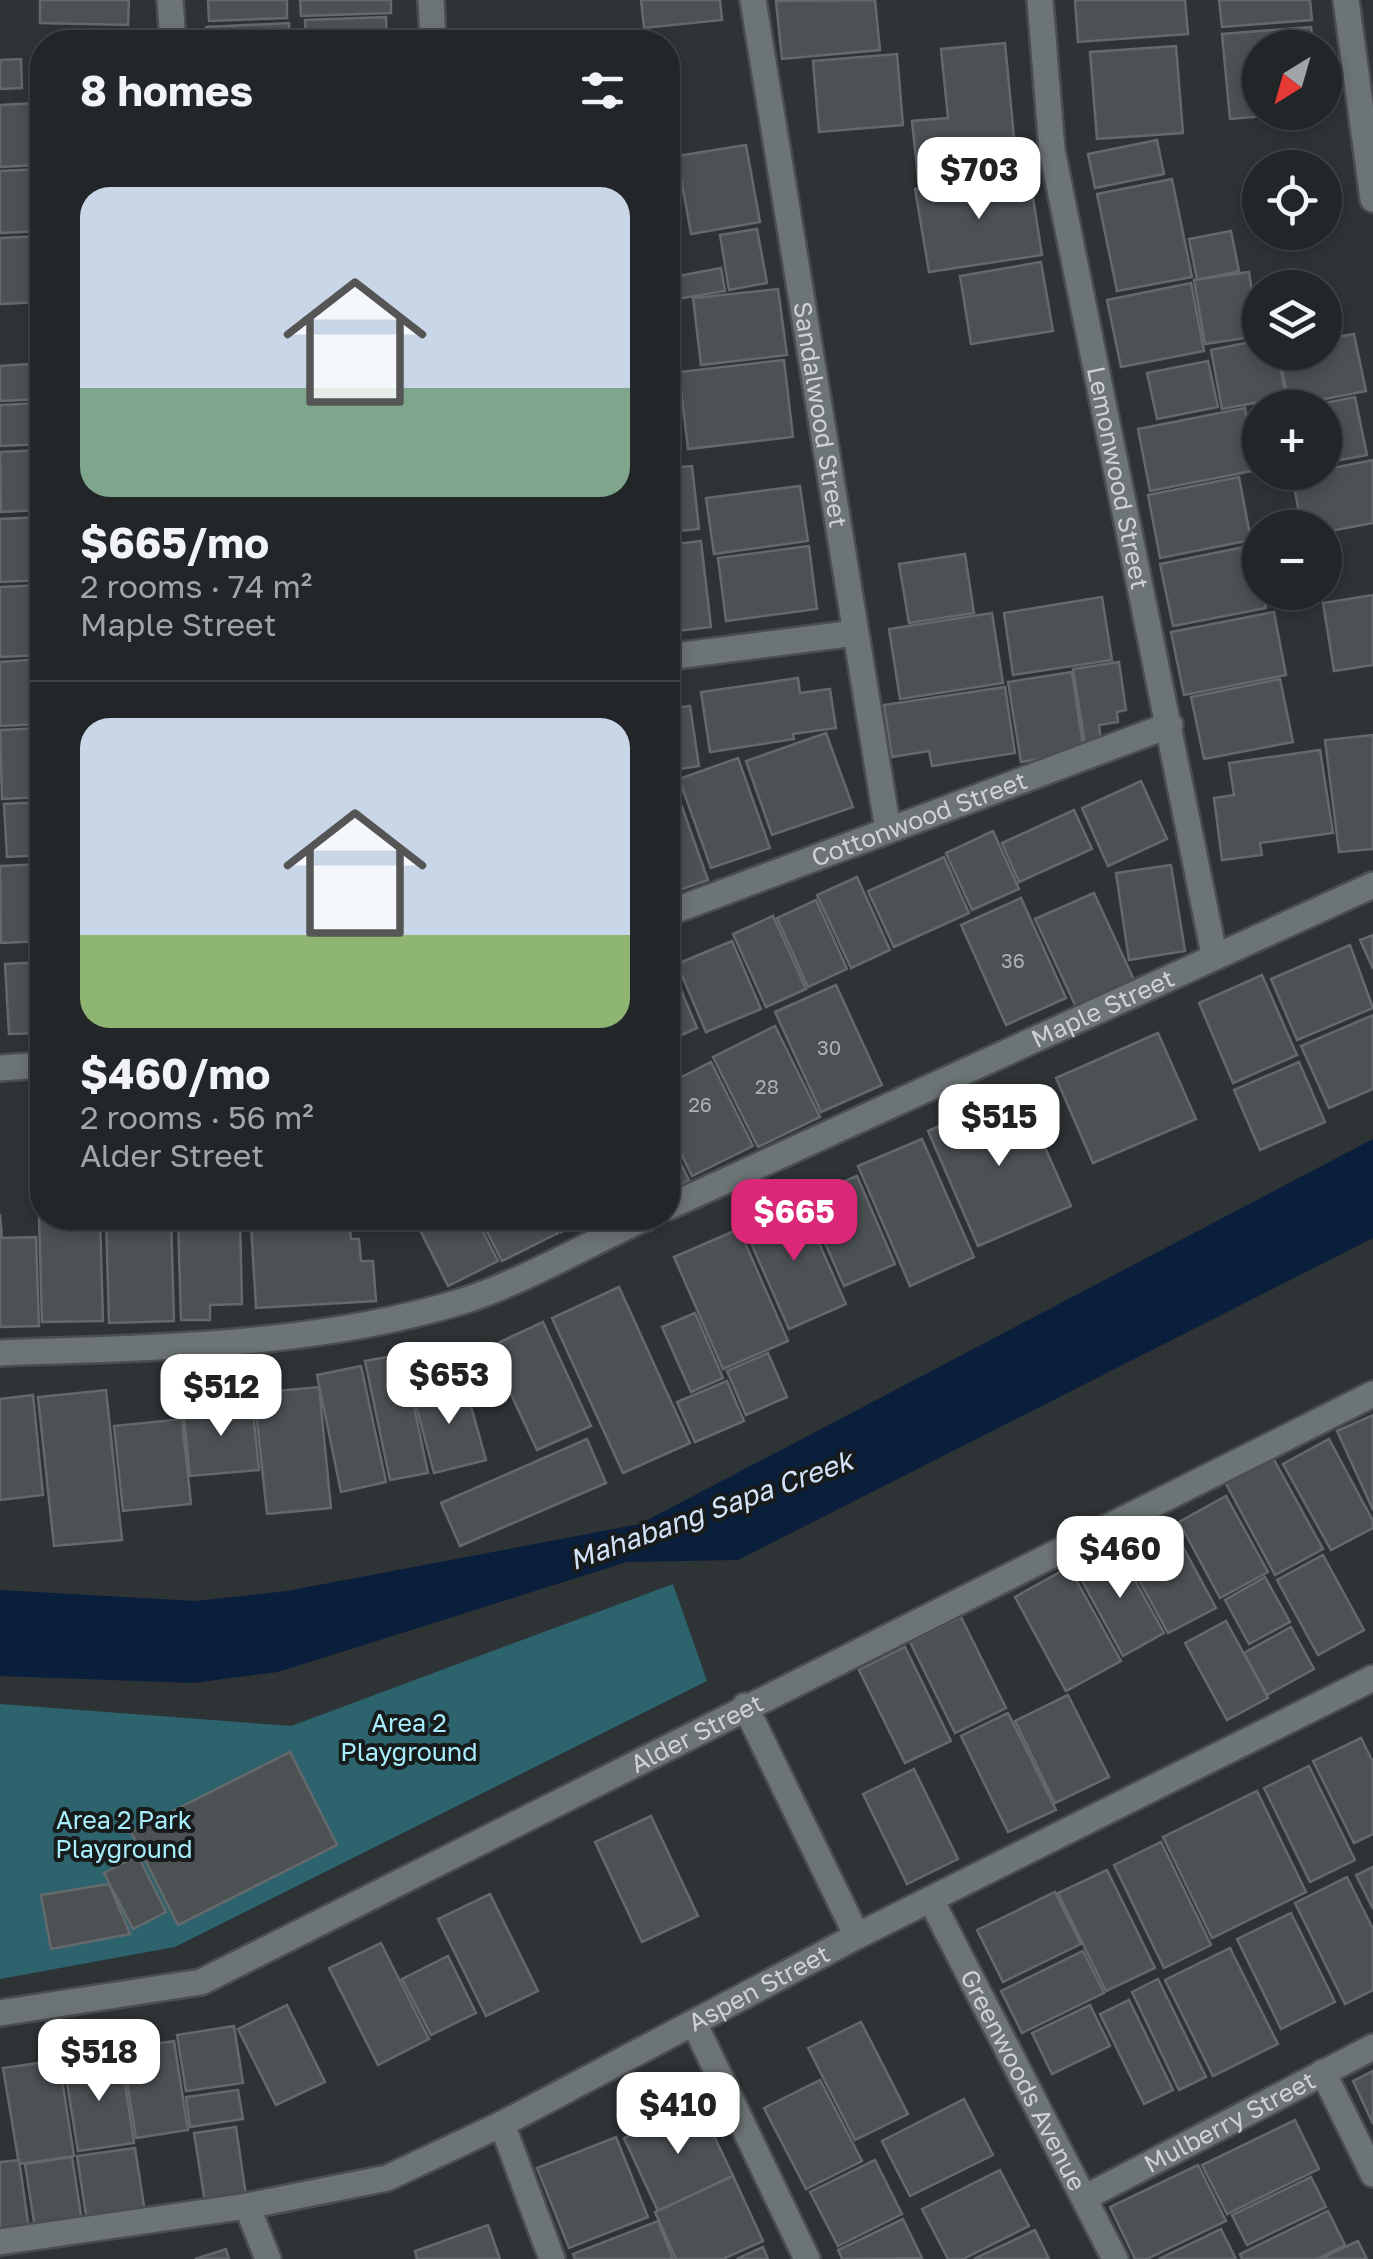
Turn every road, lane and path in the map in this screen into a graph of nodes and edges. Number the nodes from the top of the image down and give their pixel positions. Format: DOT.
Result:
graph roads {
  1 [pos="170,0"];
  2 [pos="431,0"];
  3 [pos="753,0"];
  4 [pos="1040,0"];
  5 [pos="1346,0"];
  6 [pos="172,30"];
  7 [pos="433,30"];
  8 [pos="1373,199"];
  9 [pos="856,633"];
  10 [pos="680,655"];
  11 [pos="1170,725"];
  12 [pos="888,830"];
  13 [pos="1373,885"];
  14 [pos="680,908"];
  15 [pos="1214,954"];
  16 [pos="30,1065"];
  17 [pos="0,1068"];
  18 [pos="680,1201"];
  19 [pos="618,1230"];
  20 [pos="0,1353"];
  21 [pos="1373,1394"];
  22 [pos="1373,1678"];
  23 [pos="746,1706"];
  24 [pos="932,1902"];
  25 [pos="857,1936"];
  26 [pos="0,2014"];
  27 [pos="694,2023"];
  28 [pos="1373,2047"];
  29 [pos="1322,2072"];
  30 [pos="502,2124"];
  31 [pos="1373,2174"];
  32 [pos="1086,2197"];
  33 [pos="247,2206"];
  34 [pos="0,2242"];
  35 [pos="268,2259"];
  36 [pos="552,2259"];
  37 [pos="808,2259"];
  38 [pos="1115,2259"];
  1 -- 6 [label="street"];
  2 -- 7 [label="street"];
  3 -- 9 [label="street, Sandalwood Street"];
  4 -- 11 [label="street, Lemonwood Street"];
  5 -- 8 [label="street"];
  9 -- 10 [label="street"];
  9 -- 12 [label="street, Sandalwood Street"];
  11 -- 12 [label="street, Cottonwood Street"];
  11 -- 15 [label="street, Lemonwood Street"];
  12 -- 14 [label="street, Cottonwood Street"];
  13 -- 15 [label="street, Maple Street"];
  15 -- 18 [label="street, Maple Street"];
  16 -- 17 [label="street"];
  19 -- 20 [label="street"];
  21 -- 23 [label="street, Alder Street"];
  22 -- 24 [label="street, Aspen Street"];
  23 -- 25 [label="street"];
  23 -- 26 [label="street, Alder Street"];
  24 -- 25 [label="street, Aspen Street"];
  24 -- 32 [label="street, Greenwoods Avenue"];
  25 -- 27 [label="street, Aspen Street"];
  27 -- 30 [label="street, Aspen Street"];
  27 -- 37 [label="street"];
  28 -- 29 [label="street, Mulberry Street"];
  29 -- 31 [label="street"];
  29 -- 32 [label="street, Mulberry Street"];
  30 -- 33 [label="street, Aspen Street"];
  30 -- 36 [label="street"];
  32 -- 38 [label="street, Greenwoods Avenue"];
  33 -- 34 [label="street, Aspen Street"];
  33 -- 35 [label="street"];
}
